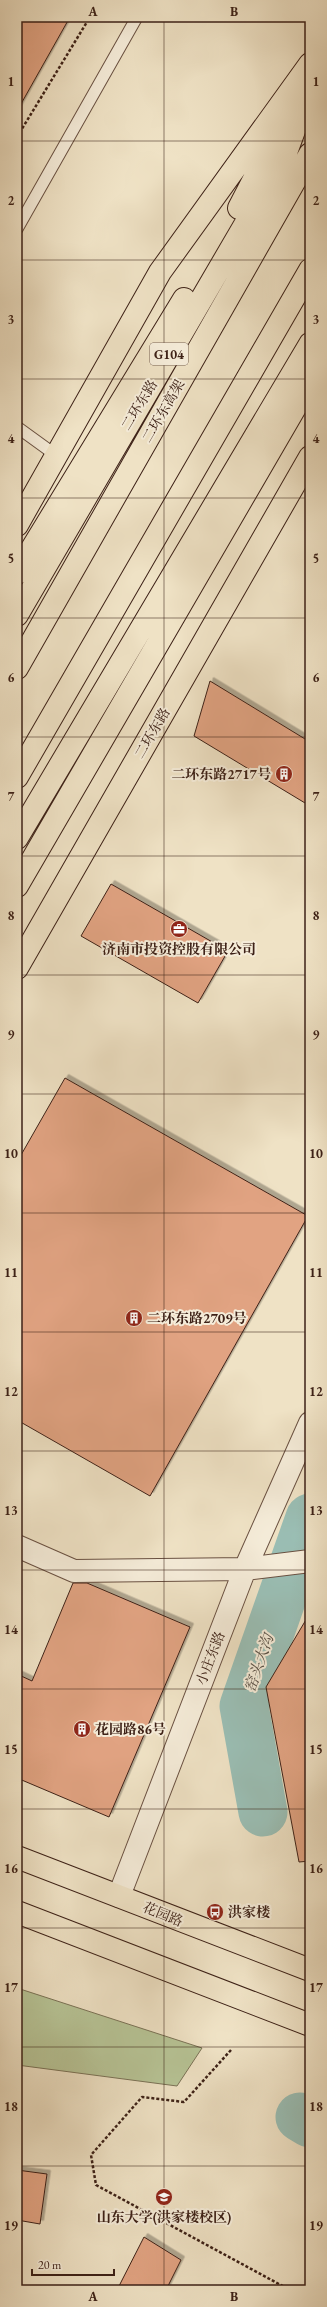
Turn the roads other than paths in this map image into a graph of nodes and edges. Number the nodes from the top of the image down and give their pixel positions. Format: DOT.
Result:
graph roads {
  1 [pos="137,17"];
  2 [pos="310,64"];
  3 [pos="310,72"];
  4 [pos="310,87"];
  5 [pos="310,154"];
  6 [pos="17,229"];
  7 [pos="310,270"];
  8 [pos="310,344"];
  9 [pos="310,382"];
  10 [pos="17,427"];
  11 [pos="57,456"];
  12 [pos="310,458"];
  13 [pos="17,525"];
  14 [pos="17,574"];
  15 [pos="17,615"];
  16 [pos="17,668"];
  17 [pos="17,777"];
  18 [pos="17,838"];
  19 [pos="17,886"];
  20 [pos="17,968"];
  21 [pos="310,1423"];
  22 [pos="17,1546"];
  23 [pos="310,1561"];
  24 [pos="245,1569"];
  25 [pos="17,1856"];
  26 [pos="119,1896"];
  27 [pos="17,1912"];
  28 [pos="310,1970"];
  29 [pos="310,2025"];
  1 -- 6 [label="lane"];
  2 -- 11 [label="main road"];
  3 -- 14 [label="main road"];
  4 -- 15 [label="main road, 二环东路 / G104"];
  5 -- 16 [label="main road, 二环东高架"];
  7 -- 17 [label="main road"];
  8 -- 18 [label="main road"];
  9 -- 19 [label="main road"];
  10 -- 11 [label="lane"];
  11 -- 13 [label="main road"];
  12 -- 20 [label="main road, 二环东路"];
  21 -- 24 [label="street, 小庄东路"];
  22 -- 24 [label="street"];
  23 -- 24 [label="street"];
  24 -- 26 [label="street, 小庄东路"];
  25 -- 26 [label="main road, 花园路"];
  26 -- 28 [label="main road, 花园路"];
  27 -- 29 [label="main road"];
}
